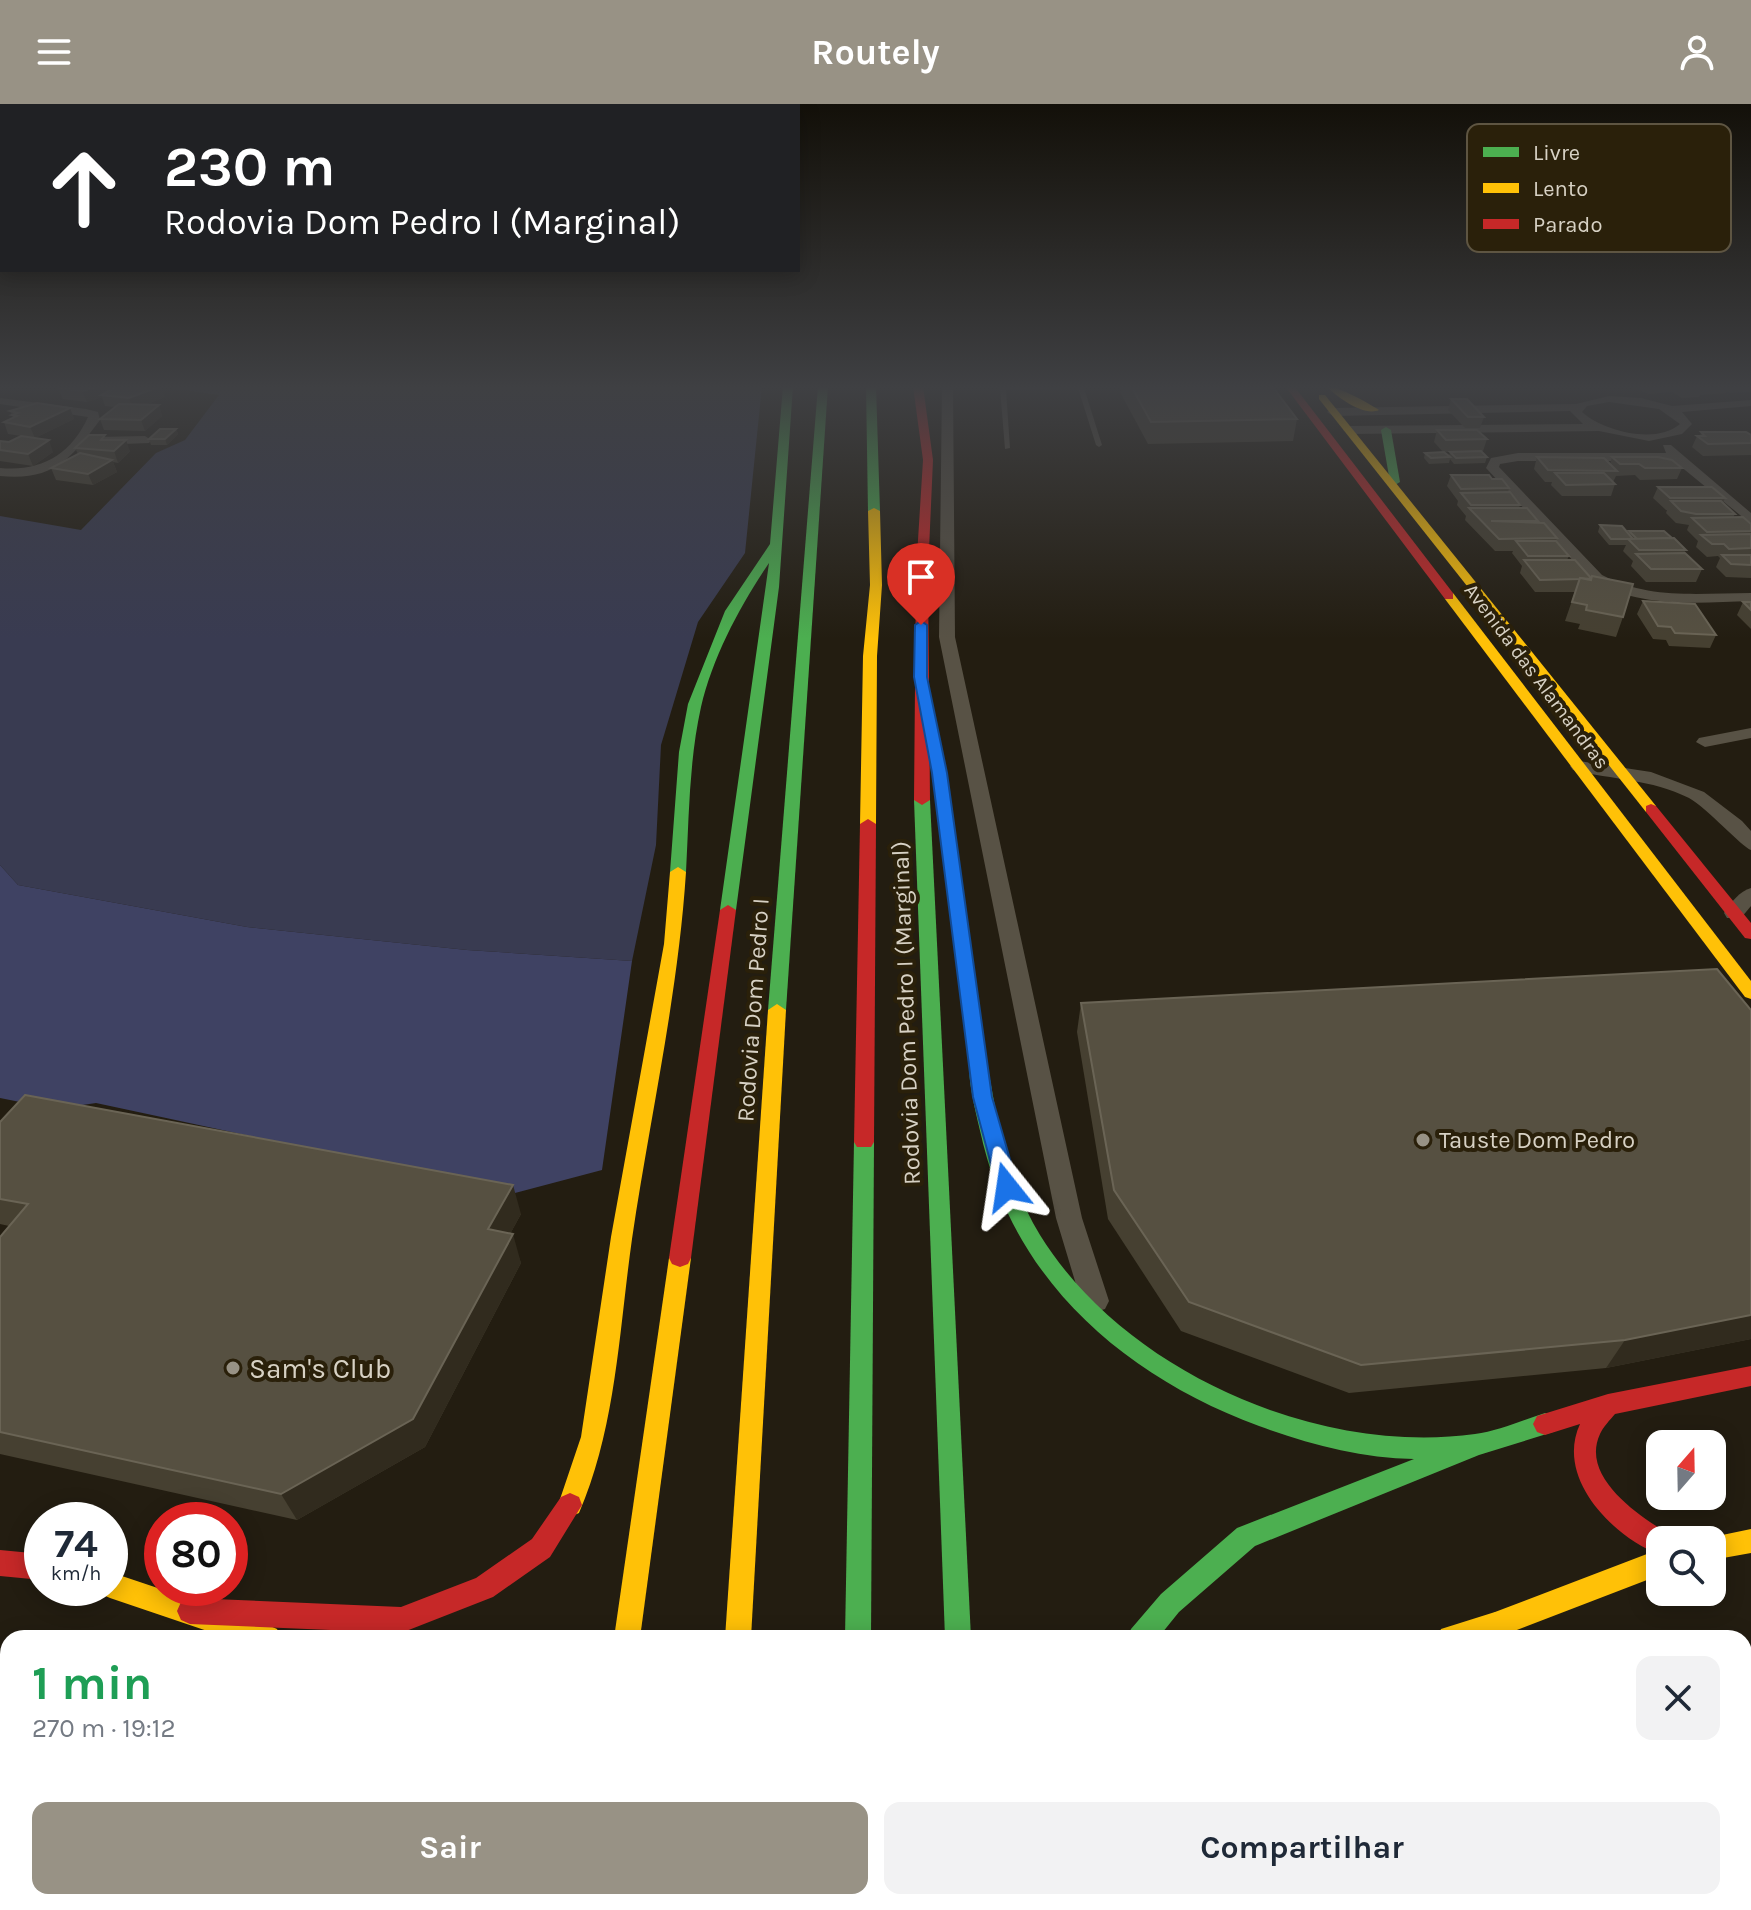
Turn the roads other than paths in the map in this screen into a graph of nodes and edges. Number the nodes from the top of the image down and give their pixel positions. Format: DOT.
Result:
graph roads {
  1 [pos="47,470"];
  2 [pos="781,470"];
  3 [pos="815,470"];
  4 [pos="873,470"];
  5 [pos="886,470"];
  6 [pos="928,470"];
  7 [pos="947,470"];
  8 [pos="1353,470"];
  9 [pos="1381,470"];
  10 [pos="1395,470"];
  11 [pos="1494,470"];
  12 [pos="1693,470"];
  13 [pos="0,472"];
  14 [pos="1395,488"];
  15 [pos="1751,520"];
  16 [pos="1433,535"];
  17 [pos="1403,536"];
  18 [pos="774,547"];
  19 [pos="875,553"];
  20 [pos="1751,597"];
  21 [pos="920,677"];
  22 [pos="1751,733"];
  23 [pos="1705,742"];
  24 [pos="1579,766"];
  25 [pos="1619,768"];
  26 [pos="1747,834"];
  27 [pos="1751,894"];
  28 [pos="1734,913"];
  29 [pos="1751,934"];
  30 [pos="1751,993"];
  31 [pos="1104,1329"];
  32 [pos="1751,1376"];
  33 [pos="1608,1405"];
  34 [pos="1477,1445"];
  35 [pos="1646,1532"];
  36 [pos="1751,1541"];
  37 [pos="1726,1545"];
  38 [pos="0,1563"];
  39 [pos="24,1565"];
  40 [pos="1646,1567"];
  41 [pos="128,1591"];
  42 [pos="190,1611"];
  43 [pos="1495,1625"];
  44 [pos="188,1630"];
  45 [pos="245,1630"];
  46 [pos="628,1630"];
  47 [pos="739,1630"];
  48 [pos="858,1630"];
  49 [pos="958,1630"];
  50 [pos="1147,1630"];
  51 [pos="1478,1630"];
  52 [pos="1488,1630"];
  1 -- 13 [label="street"];
  2 -- 18 [label="main road, Rodovia Dom Pedro I"];
  3 -- 47 [label="main road, Rodovia Dom Pedro I"];
  4 -- 19 [label="main road"];
  5 -- 19 [label="main road"];
  6 -- 21 [label="main road, Rodovia Dom Pedro I (Marginal)"];
  7 -- 31 [label="street"];
  8 -- 17 [label="main road, Avenida das Alamandras"];
  9 -- 14 [label="main road, Avenida das Alamandras"];
  10 -- 14 [label="main road"];
  11 -- 20 [label="street"];
  12 -- 15 [label="street"];
  14 -- 16 [label="main road, Avenida das Alamandras"];
  16 -- 17 [label="main road"];
  16 -- 25 [label="main road, Avenida das Alamandras"];
  17 -- 24 [label="main road, Avenida das Alamandras"];
  18 -- 42 [label="main road"];
  18 -- 46 [label="main road, Rodovia Dom Pedro I"];
  19 -- 48 [label="main road"];
  21 -- 31 [label="main road"];
  21 -- 49 [label="main road, Rodovia Dom Pedro I (Marginal)"];
  22 -- 23 [label="street"];
  24 -- 25 [label="street"];
  24 -- 30 [label="main road, Avenida das Alamandras"];
  25 -- 26 [label="street"];
  25 -- 28 [label="main road, Avenida das Alamandras"];
  27 -- 28 [label="street"];
  28 -- 29 [label="main road, Avenida das Alamandras"];
  31 -- 34 [label="main road"];
  32 -- 33 [label="main road"];
  33 -- 34 [label="main road"];
  33 -- 35 [label="main road"];
  34 -- 50 [label="main road"];
  36 -- 37 [label="main road"];
  38 -- 39 [label="main road"];
  40 -- 43 [label="main road"];
  41 -- 42 [label="main road"];
  42 -- 44 [label="main road"];
  42 -- 45 [label="main road"];
  43 -- 51 [label="main road"];
  43 -- 52 [label="main road"];
}
